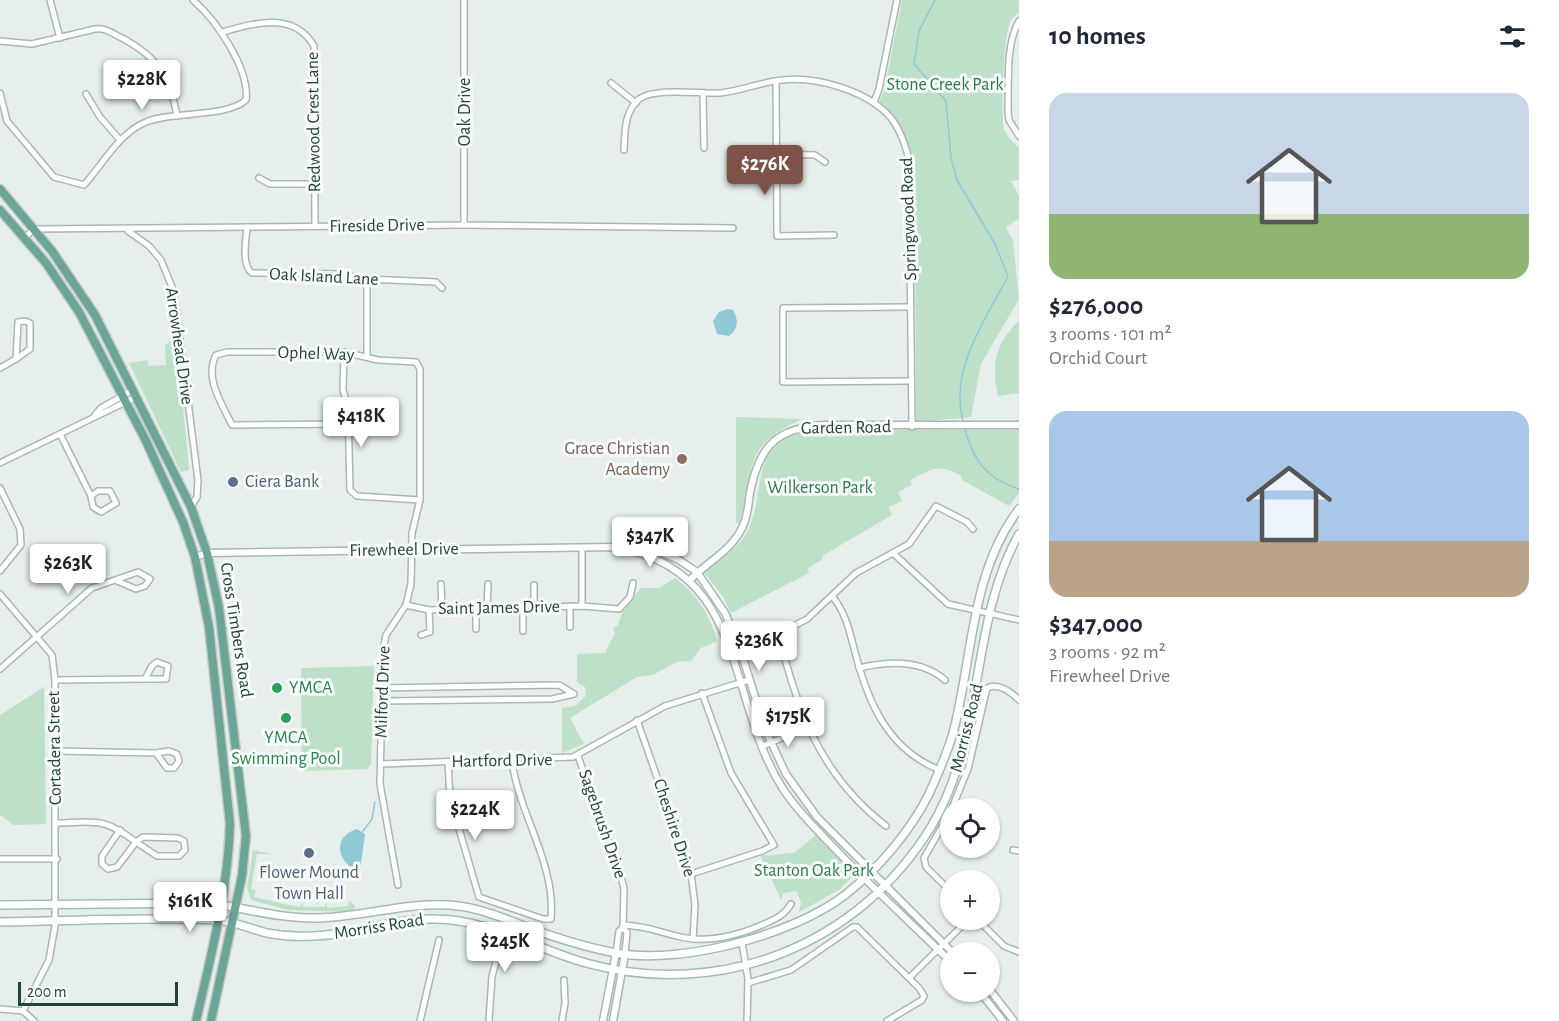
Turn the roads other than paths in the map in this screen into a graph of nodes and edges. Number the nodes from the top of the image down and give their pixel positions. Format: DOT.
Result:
graph roads {
  1 [pos="50,0"];
  2 [pos="193,0"];
  3 [pos="464,0"];
  4 [pos="897,0"];
  5 [pos="1019,21"];
  6 [pos="223,32"];
  7 [pos="60,38"];
  8 [pos="0,41"];
  9 [pos="776,81"];
  10 [pos="611,83"];
  11 [pos="0,93"];
  12 [pos="703,93"];
  13 [pos="86,94"];
  14 [pos="874,102"];
  15 [pos="636,103"];
  16 [pos="177,116"];
  17 [pos="1019,136"];
  18 [pos="120,140"];
  19 [pos="704,148"];
  20 [pos="624,150"];
  21 [pos="776,154"];
  22 [pos="825,162"];
  23 [pos="260,178"];
  24 [pos="315,184"];
  25 [pos="0,189"];
  26 [pos="0,210"];
  27 [pos="465,225"];
  28 [pos="315,226"];
  29 [pos="247,227"];
  30 [pos="733,228"];
  31 [pos="34,229"];
  32 [pos="126,230"];
  33 [pos="834,235"];
  34 [pos="24,238"];
  35 [pos="367,279"];
  36 [pos="442,288"];
  37 [pos="911,307"];
  38 [pos="344,352"];
  39 [pos="367,357"];
  40 [pos="16,359"];
  41 [pos="416,362"];
  42 [pos="0,368"];
  43 [pos="911,381"];
  44 [pos="135,394"];
  45 [pos="124,399"];
  46 [pos="349,424"];
  47 [pos="1019,425"];
  48 [pos="912,427"];
  49 [pos="60,434"];
  50 [pos="0,463"];
  51 [pos="198,480"];
  52 [pos="0,488"];
  53 [pos="182,489"];
  54 [pos="91,496"];
  55 [pos="420,500"];
  56 [pos="191,507"];
  57 [pos="1019,510"];
  58 [pos="973,529"];
  59 [pos="1019,534"];
  60 [pos="614,547"];
  61 [pos="582,548"];
  62 [pos="411,550"];
  63 [pos="207,553"];
  64 [pos="893,553"];
  65 [pos="195,556"];
  66 [pos="0,571"];
  67 [pos="697,572"];
  68 [pos="115,580"];
  69 [pos="690,580"];
  70 [pos="441,584"];
  71 [pos="488,584"];
  72 [pos="633,584"];
  73 [pos="534,585"];
  74 [pos="0,594"];
  75 [pos="832,596"];
  76 [pos="406,605"];
  77 [pos="570,606"];
  78 [pos="582,606"];
  79 [pos="534,607"];
  80 [pos="523,608"];
  81 [pos="476,609"];
  82 [pos="487,609"];
  83 [pos="429,610"];
  84 [pos="442,610"];
  85 [pos="977,612"];
  86 [pos="991,615"];
  87 [pos="1019,620"];
  88 [pos="209,627"];
  89 [pos="570,627"];
  90 [pos="476,629"];
  91 [pos="523,631"];
  92 [pos="422,634"];
  93 [pos="37,637"];
  94 [pos="225,653"];
  95 [pos="859,668"];
  96 [pos="0,669"];
  97 [pos="146,679"];
  98 [pos="55,680"];
  99 [pos="748,680"];
  100 [pos="945,680"];
  101 [pos="740,682"];
  102 [pos="476,686"];
  103 [pos="382,688"];
  104 [pos="702,693"];
  105 [pos="476,699"];
  106 [pos="1019,700"];
  107 [pos="382,701"];
  108 [pos="638,720"];
  109 [pos="807,727"];
  110 [pos="236,741"];
  111 [pos="223,743"];
  112 [pos="770,743"];
  113 [pos="761,747"];
  114 [pos="55,751"];
  115 [pos="156,753"];
  116 [pos="578,756"];
  117 [pos="512,761"];
  118 [pos="448,762"];
  119 [pos="381,765"];
  120 [pos="940,770"];
  121 [pos="957,798"];
  122 [pos="56,823"];
  123 [pos="886,826"];
  124 [pos="940,829"];
  125 [pos="120,830"];
  126 [pos="136,842"];
  127 [pos="57,858"];
  128 [pos="0,859"];
  129 [pos="872,869"];
  130 [pos="691,874"];
  131 [pos="864,878"];
  132 [pos="940,881"];
  133 [pos="886,883"];
  134 [pos="398,885"];
  135 [pos="878,891"];
  136 [pos="791,904"];
  137 [pos="0,905"];
  138 [pos="222,905"];
  139 [pos="57,906"];
  140 [pos="236,906"];
  141 [pos="219,920"];
  142 [pos="508,920"];
  143 [pos="56,921"];
  144 [pos="0,922"];
  145 [pos="232,923"];
  146 [pos="623,926"];
  147 [pos="957,930"];
  148 [pos="988,930"];
  149 [pos="502,934"];
  150 [pos="693,939"];
  151 [pos="439,940"];
  152 [pos="742,942"];
  153 [pos="944,942"];
  154 [pos="940,946"];
  155 [pos="1019,952"];
  156 [pos="616,953"];
  157 [pos="625,954"];
  158 [pos="746,966"];
  159 [pos="614,969"];
  160 [pos="622,971"];
  161 [pos="909,978"];
  162 [pos="564,980"];
  163 [pos="748,983"];
  164 [pos="988,1002"];
  165 [pos="999,1002"];
  166 [pos="0,1009"];
  167 [pos="23,1011"];
  168 [pos="34,1021"];
  169 [pos="196,1021"];
  170 [pos="211,1021"];
  171 [pos="420,1021"];
  172 [pos="489,1021"];
  173 [pos="562,1021"];
  174 [pos="603,1021"];
  175 [pos="613,1021"];
  176 [pos="747,1021"];
  177 [pos="887,1021"];
  178 [pos="1003,1021"];
  179 [pos="1014,1021"];
  1 -- 7 [label="street"];
  2 -- 6 [label="street"];
  3 -- 27 [label="street, Oak Drive"];
  4 -- 14 [label="street"];
  5 -- 17 [label="street"];
  6 -- 16 [label="street"];
  6 -- 24 [label="street, Redwood Crest Lane"];
  7 -- 8 [label="street"];
  7 -- 16 [label="street"];
  9 -- 12 [label="street, Springwood Road"];
  9 -- 14 [label="street, Springwood Road"];
  9 -- 21 [label="street"];
  10 -- 15 [label="street"];
  11 -- 18 [label="street"];
  12 -- 15 [label="street, Springwood Road"];
  12 -- 19 [label="street"];
  13 -- 18 [label="street"];
  14 -- 37 [label="street, Springwood Road"];
  15 -- 20 [label="street"];
  16 -- 18 [label="street"];
  21 -- 22 [label="street"];
  21 -- 33 [label="street"];
  23 -- 24 [label="street"];
  24 -- 28 [label="street, Redwood Crest Lane"];
  25 -- 31 [label="main road, Cross Timbers Road"];
  26 -- 34 [label="main road, Cross Timbers Road"];
  27 -- 28 [label="street, Fireside Drive"];
  27 -- 30 [label="street, Fireside Drive"];
  28 -- 29 [label="street, Fireside Drive"];
  29 -- 32 [label="street, Fireside Drive"];
  29 -- 35 [label="street, Oak Island Lane"];
  31 -- 32 [label="street, Fireside Drive"];
  31 -- 34 [label="street"];
  31 -- 44 [label="main road, Cross Timbers Road"];
  32 -- 51 [label="street, Arrowhead Drive"];
  34 -- 45 [label="main road, Cross Timbers Road"];
  35 -- 36 [label="street, Oak Island Lane"];
  35 -- 39 [label="street"];
  37 -- 43 [label="street, Springwood Road"];
  37 -- 43 [label="street"];
  38 -- 39 [label="street, Ophel Way"];
  38 -- 46 [label="street"];
  38 -- 46 [label="street, Ophel Way"];
  39 -- 41 [label="street, Ophel Way"];
  40 -- 40 [label="street"];
  40 -- 42 [label="street"];
  41 -- 55 [label="street, Milford Drive"];
  43 -- 48 [label="street, Springwood Road"];
  44 -- 45 [label="street"];
  44 -- 53 [label="main road, Cross Timbers Road"];
  45 -- 49 [label="street"];
  45 -- 65 [label="main road, Cross Timbers Road"];
  46 -- 55 [label="street"];
  47 -- 48 [label="street, Garden Road"];
  48 -- 67 [label="street, Garden Road"];
  49 -- 50 [label="street"];
  49 -- 54 [label="street"];
  51 -- 53 [label="street"];
  51 -- 56 [label="street, Arrowhead Drive"];
  52 -- 66 [label="street"];
  53 -- 56 [label="main road, Cross Timbers Road"];
  54 -- 54 [label="street"];
  55 -- 62 [label="street, Milford Drive"];
  56 -- 63 [label="main road, Cross Timbers Road"];
  57 -- 85 [label="main road, Morriss Road"];
  58 -- 64 [label="street"];
  59 -- 86 [label="main road, Morriss Road"];
  60 -- 61 [label="street, Firewheel Drive"];
  60 -- 67 [label="street, Firewheel Drive"];
  60 -- 69 [label="street, Firewheel Drive"];
  61 -- 62 [label="street, Firewheel Drive"];
  61 -- 78 [label="street"];
  62 -- 63 [label="street, Firewheel Drive"];
  62 -- 76 [label="street, Milford Drive"];
  63 -- 65 [label="street, Firewheel Drive"];
  63 -- 94 [label="main road, Cross Timbers Road"];
  64 -- 75 [label="street"];
  64 -- 85 [label="street"];
  65 -- 88 [label="main road, Cross Timbers Road"];
  67 -- 69 [label="street, Garden Road"];
  67 -- 99 [label="street, Firewheel Drive"];
  68 -- 68 [label="street"];
  68 -- 93 [label="street"];
  69 -- 101 [label="street, Firewheel Drive"];
  70 -- 84 [label="street"];
  71 -- 82 [label="street"];
  72 -- 78 [label="street, Saint James Drive"];
  73 -- 79 [label="street"];
  74 -- 93 [label="street, Cortadera Street"];
  75 -- 95 [label="street"];
  75 -- 109 [label="street"];
  76 -- 83 [label="street, Saint James Drive"];
  76 -- 103 [label="street, Milford Drive"];
  77 -- 78 [label="street, Saint James Drive"];
  77 -- 79 [label="street, Saint James Drive"];
  77 -- 89 [label="street"];
  79 -- 80 [label="street, Saint James Drive"];
  80 -- 82 [label="street, Saint James Drive"];
  80 -- 91 [label="street"];
  81 -- 82 [label="street, Saint James Drive"];
  81 -- 84 [label="street, Saint James Drive"];
  81 -- 90 [label="street"];
  83 -- 84 [label="street, Saint James Drive"];
  83 -- 92 [label="street"];
  85 -- 86 [label="street"];
  85 -- 120 [label="main road, Morriss Road"];
  86 -- 87 [label="street"];
  86 -- 133 [label="main road, Morriss Road"];
  88 -- 94 [label="main road"];
  88 -- 111 [label="main road, Cross Timbers Road"];
  93 -- 96 [label="street"];
  93 -- 98 [label="street, Cortadera Street"];
  94 -- 110 [label="main road, Cross Timbers Road"];
  95 -- 100 [label="street"];
  95 -- 120 [label="street"];
  97 -- 97 [label="street"];
  97 -- 98 [label="street"];
  98 -- 114 [label="street, Cortadera Street"];
  99 -- 101 [label="street, Hartford Drive"];
  99 -- 112 [label="street, Firewheel Drive"];
  101 -- 104 [label="street, Hartford Drive"];
  101 -- 113 [label="street, Firewheel Drive"];
  102 -- 103 [label="street"];
  102 -- 105 [label="street"];
  102 -- 105 [label="street"];
  103 -- 107 [label="street, Milford Drive"];
  104 -- 108 [label="street, Hartford Drive"];
  104 -- 130 [label="street"];
  105 -- 107 [label="street"];
  106 -- 121 [label="street"];
  107 -- 119 [label="street, Milford Drive"];
  108 -- 116 [label="street, Hartford Drive"];
  108 -- 130 [label="street, Cheshire Drive"];
  109 -- 112 [label="street"];
  109 -- 123 [label="street"];
  110 -- 111 [label="main road"];
  110 -- 140 [label="main road, Cross Timbers Road"];
  111 -- 138 [label="main road, Cross Timbers Road"];
  112 -- 113 [label="street"];
  112 -- 129 [label="street, Firewheel Drive"];
  113 -- 131 [label="street, Firewheel Drive"];
  114 -- 115 [label="street"];
  114 -- 122 [label="street, Cortadera Street"];
  116 -- 117 [label="street, Hartford Drive"];
  116 -- 146 [label="street, Sagebrush Drive"];
  117 -- 118 [label="street, Hartford Drive"];
  117 -- 118 [label="street"];
  118 -- 119 [label="street, Hartford Drive"];
  119 -- 134 [label="street, Milford Drive"];
  120 -- 129 [label="main road, Morriss Road"];
  122 -- 125 [label="street"];
  122 -- 127 [label="street, Cortadera Street"];
  124 -- 132 [label="street"];
  125 -- 126 [label="street"];
  125 -- 126 [label="street"];
  126 -- 126 [label="street"];
  127 -- 128 [label="street"];
  127 -- 139 [label="street, Cortadera Street"];
  129 -- 131 [label="main road, Morriss Road"];
  129 -- 133 [label="street, Firewheel Drive"];
  130 -- 150 [label="street, Cheshire Drive"];
  131 -- 135 [label="street, Firewheel Drive"];
  131 -- 152 [label="main road, Morriss Road"];
  133 -- 135 [label="main road, Morriss Road"];
  133 -- 154 [label="street, Firewheel Drive"];
  135 -- 154 [label="street, Firewheel Drive"];
  135 -- 158 [label="main road, Morriss Road"];
  136 -- 150 [label="street"];
  137 -- 139 [label="main road, Morriss Road"];
  138 -- 139 [label="main road, Morriss Road"];
  138 -- 140 [label="main road, Morriss Road"];
  138 -- 141 [label="main road, Cross Timbers Road"];
  139 -- 143 [label="street, Cortadera Street"];
  140 -- 142 [label="main road, Morriss Road"];
  140 -- 145 [label="main road, Cross Timbers Road"];
  141 -- 143 [label="main road, Morriss Road"];
  141 -- 145 [label="main road, Morriss Road"];
  141 -- 169 [label="main road, Cross Timbers Road"];
  142 -- 149 [label="street"];
  142 -- 156 [label="main road, Morriss Road"];
  143 -- 144 [label="main road, Morriss Road"];
  143 -- 167 [label="street, Cortadera Street"];
  145 -- 149 [label="main road, Morriss Road"];
  145 -- 170 [label="main road, Cross Timbers Road"];
  146 -- 150 [label="street"];
  146 -- 156 [label="street, Sagebrush Drive"];
  146 -- 157 [label="street, Sagebrush Drive"];
  147 -- 153 [label="street"];
  148 -- 155 [label="street"];
  149 -- 159 [label="main road, Morriss Road"];
  149 -- 172 [label="street"];
  151 -- 171 [label="street"];
  152 -- 157 [label="main road, Morriss Road"];
  152 -- 158 [label="street"];
  154 -- 161 [label="street"];
  156 -- 157 [label="main road, Morriss Road"];
  156 -- 159 [label="street, Sagebrush Drive"];
  157 -- 160 [label="street, Sagebrush Drive"];
  158 -- 160 [label="main road, Morriss Road"];
  158 -- 163 [label="street"];
  159 -- 160 [label="main road, Morriss Road"];
  159 -- 174 [label="street, Sagebrush Drive"];
  160 -- 175 [label="street, Sagebrush Drive"];
  161 -- 163 [label="street"];
  161 -- 177 [label="street"];
  162 -- 173 [label="street"];
  163 -- 176 [label="street"];
  164 -- 178 [label="street"];
  165 -- 179 [label="street"];
  166 -- 167 [label="street"];
  167 -- 168 [label="street"];
}
